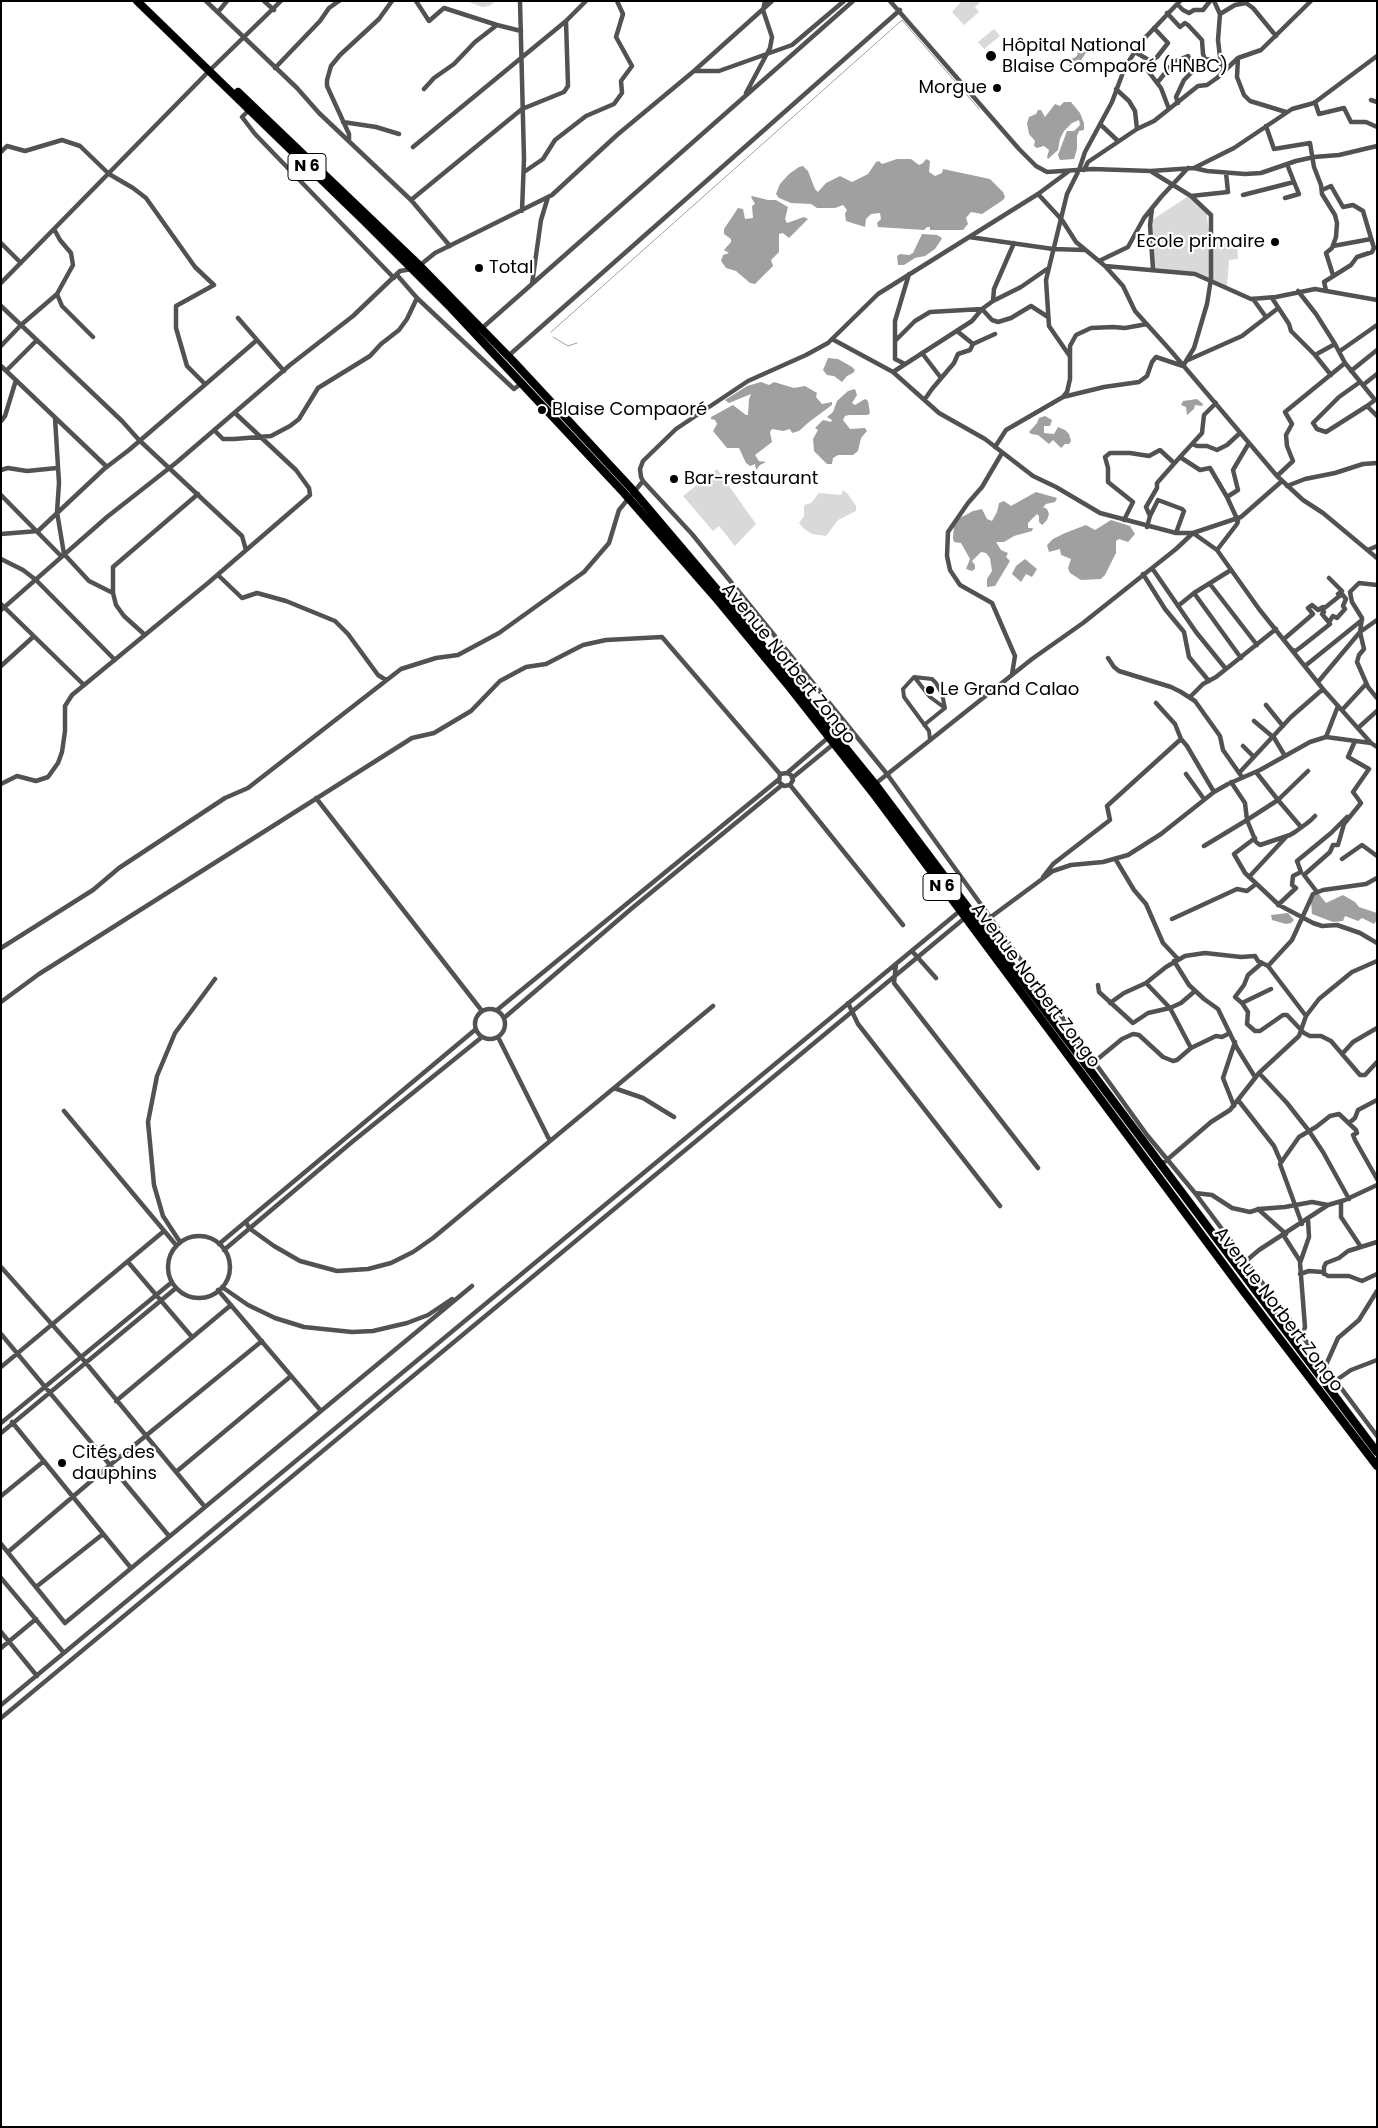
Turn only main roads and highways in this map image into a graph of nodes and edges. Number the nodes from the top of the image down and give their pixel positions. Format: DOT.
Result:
graph roads {
  1 [pos="137,1"];
  2 [pos="142,1"];
  3 [pos="211,70"];
  4 [pos="479,331"];
  5 [pos="505,358"];
  6 [pos="834,738"];
  7 [pos="965,912"];
  8 [pos="1377,1452"];
  9 [pos="1377,1466"];
  1 -- 3 [label="main road, N 6"];
  2 -- 3 [label="main road, N 6"];
  3 -- 4 [label="main road, N 6"];
  3 -- 4 [label="main road, N 6"];
  4 -- 5 [label="main road, Avenue Norbert Zongo / N 6"];
  5 -- 6 [label="main road, Avenue Norbert Zongo / N 6"];
  5 -- 6 [label="main road, Avenue Norbert Zongo / N 6"];
  6 -- 7 [label="main road, Avenue Norbert Zongo / N 6"];
  6 -- 7 [label="main road, Avenue Norbert Zongo / N 6"];
  7 -- 8 [label="main road, Avenue Norbert Zongo / N 6"];
  7 -- 9 [label="main road, Avenue Norbert Zongo / N 6"];
}
